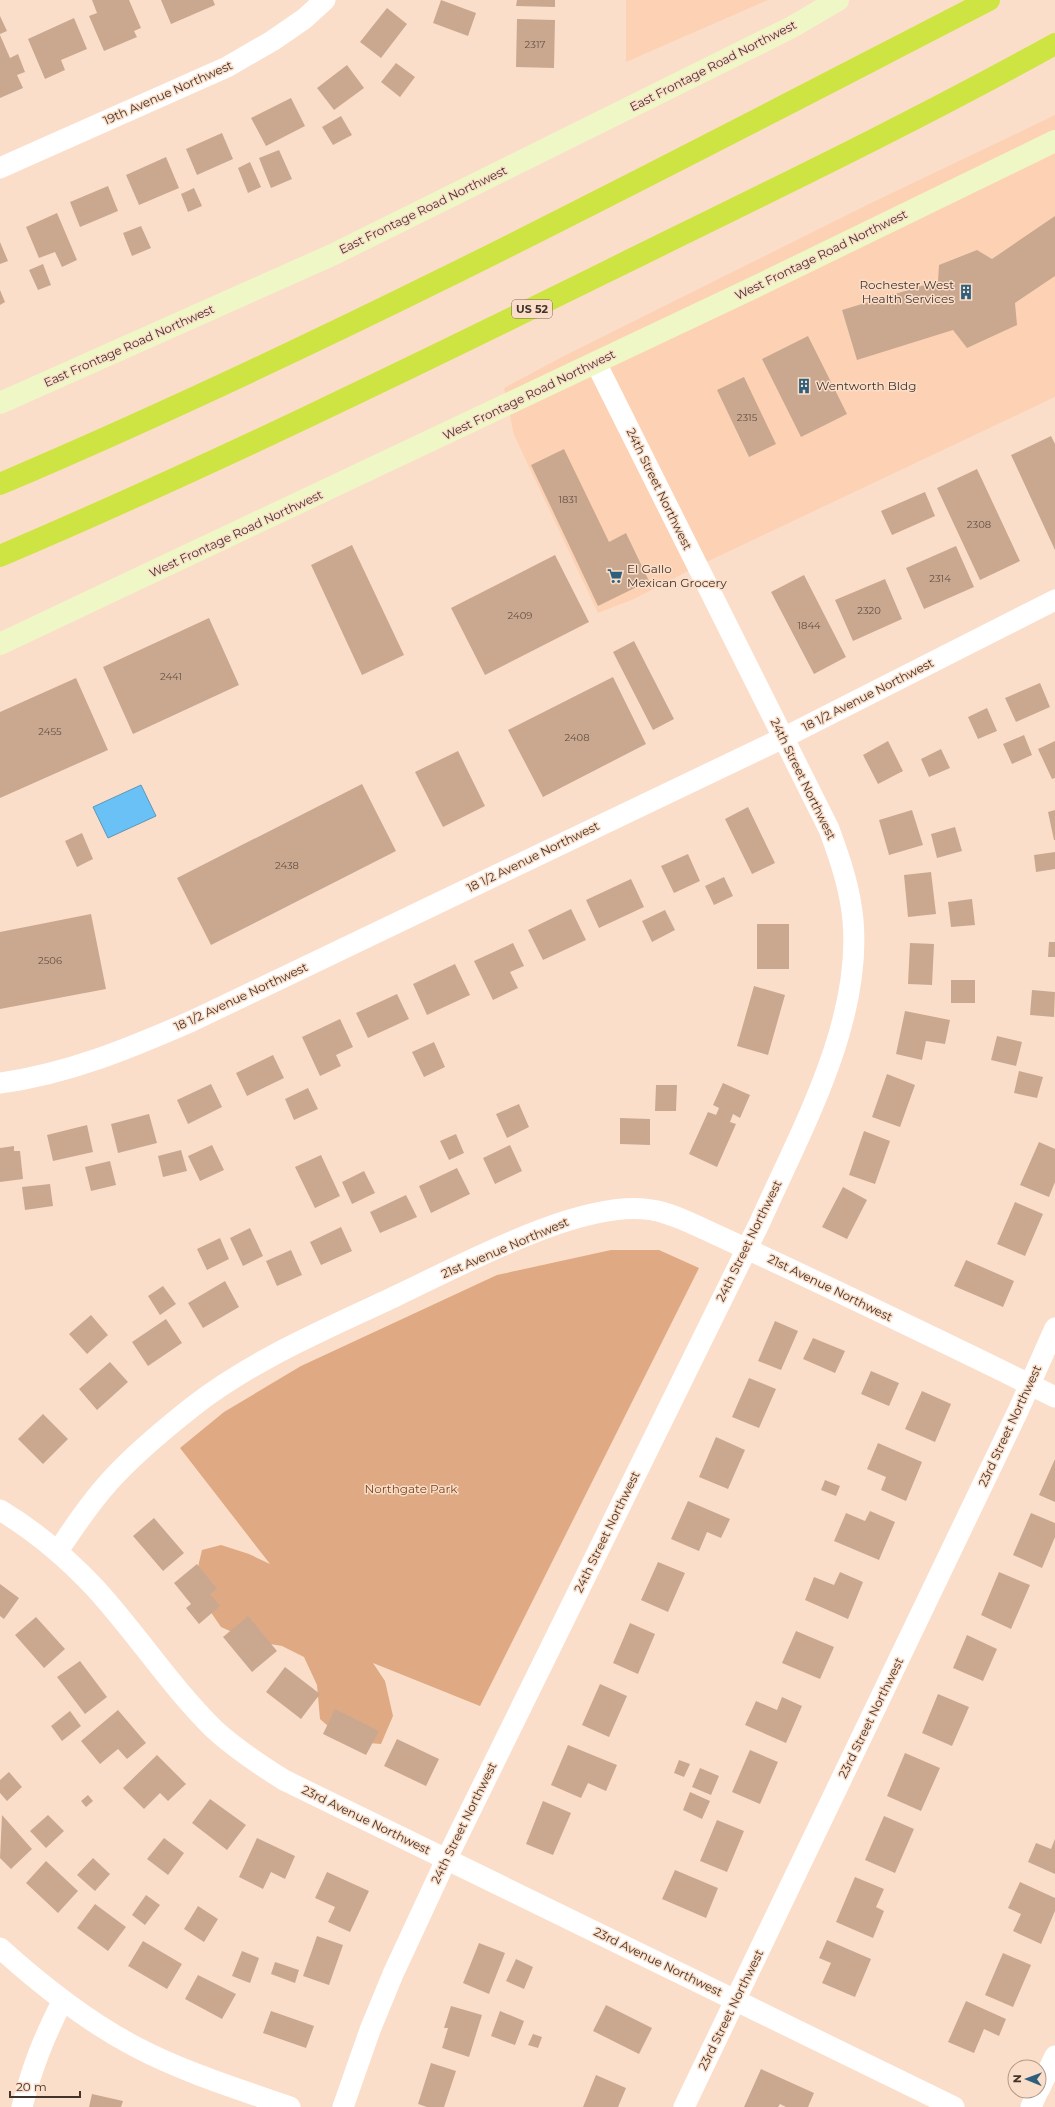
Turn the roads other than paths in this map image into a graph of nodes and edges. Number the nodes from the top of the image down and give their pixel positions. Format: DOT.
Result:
graph roads {
  1 [pos="325,0"];
  2 [pos="838,0"];
  3 [pos="989,0"];
  4 [pos="1055,44"];
  5 [pos="1055,59"];
  6 [pos="953,101"];
  7 [pos="1055,141"];
  8 [pos="0,168"];
  9 [pos="596,363"];
  10 [pos="0,403"];
  11 [pos="0,484"];
  12 [pos="0,556"];
  13 [pos="1055,600"];
  14 [pos="0,644"];
  15 [pos="783,738"];
  16 [pos="0,1083"];
  17 [pos="747,1248"];
  18 [pos="1055,1328"];
  19 [pos="1030,1384"];
  20 [pos="1055,1397"];
  21 [pos="0,1510"];
  22 [pos="58,1551"];
  23 [pos="446,1860"];
  24 [pos="0,1948"];
  25 [pos="63,2000"];
  26 [pos="736,2000"];
  27 [pos="1055,2056"];
  28 [pos="1047,2073"];
  29 [pos="22,2107"];
  30 [pos="290,2107"];
  31 [pos="342,2107"];
  32 [pos="684,2107"];
  33 [pos="954,2107"];
  1 -- 8 [label="street, 19th Avenue Northwest"];
  2 -- 10 [label="street, East Frontage Road Northwest"];
  3 -- 11 [label="highway"];
  4 -- 6 [label="highway, US 52"];
  5 -- 6 [label="highway"];
  6 -- 12 [label="highway, US 52"];
  7 -- 9 [label="street, West Frontage Road Northwest"];
  9 -- 14 [label="street, West Frontage Road Northwest"];
  9 -- 15 [label="street, 24th Street Northwest"];
  13 -- 15 [label="street, 18 1/2 Avenue Northwest"];
  15 -- 16 [label="street, 18 1/2 Avenue Northwest"];
  15 -- 17 [label="street, 24th Street Northwest"];
  17 -- 19 [label="street, 21st Avenue Northwest"];
  17 -- 22 [label="street, 21st Avenue Northwest"];
  17 -- 23 [label="street, 24th Street Northwest"];
  18 -- 19 [label="street, 23rd Street Northwest"];
  19 -- 20 [label="street, 21st Avenue Northwest"];
  19 -- 26 [label="street, 23rd Street Northwest"];
  21 -- 22 [label="street, 23rd Avenue Northwest"];
  22 -- 23 [label="street, 23rd Avenue Northwest"];
  23 -- 26 [label="street, 23rd Avenue Northwest"];
  23 -- 31 [label="street, 24th Street Northwest"];
  24 -- 25 [label="street"];
  25 -- 29 [label="street"];
  25 -- 30 [label="street"];
  26 -- 32 [label="street, 23rd Street Northwest"];
  26 -- 33 [label="street, 23rd Avenue Northwest"];
  27 -- 28 [label="street"];
}
